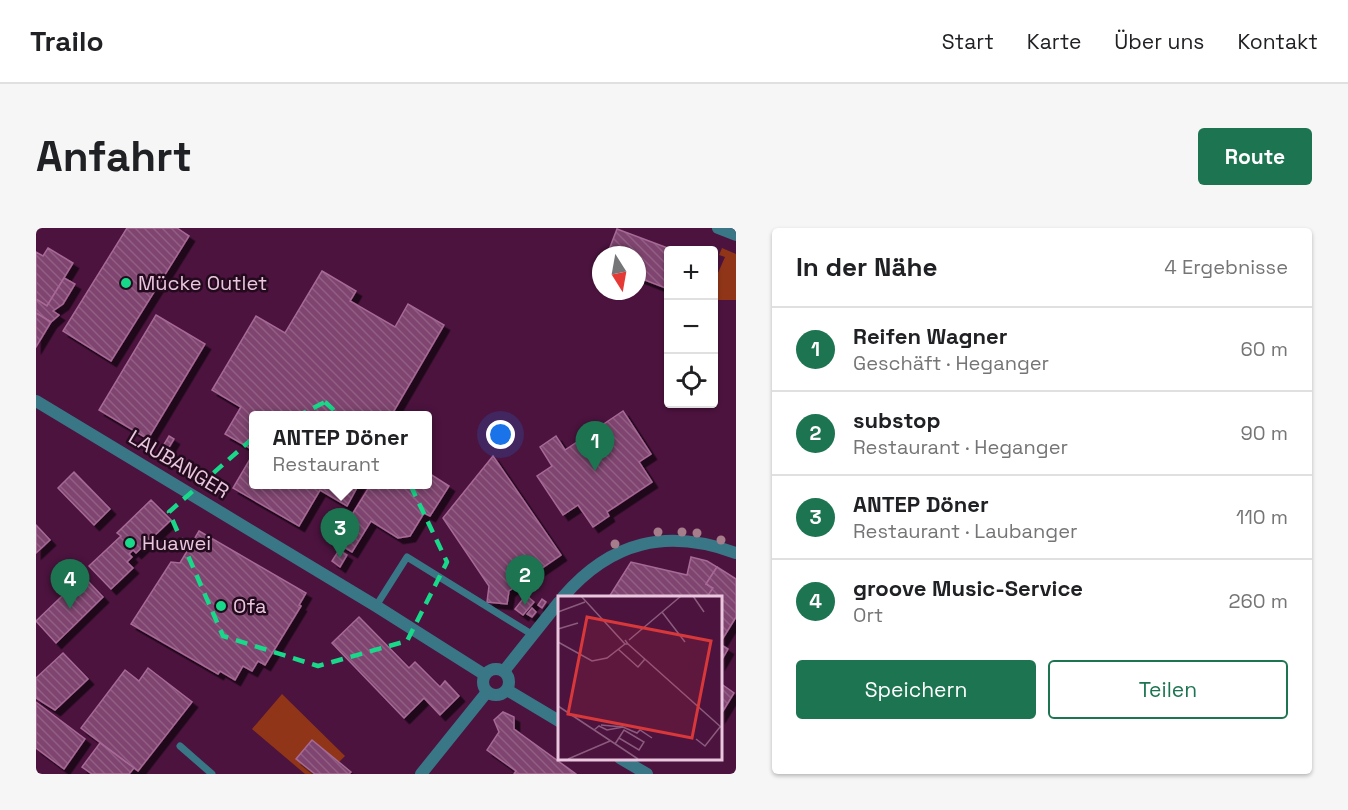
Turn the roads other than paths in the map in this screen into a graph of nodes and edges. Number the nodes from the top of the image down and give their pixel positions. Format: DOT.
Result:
graph roads {
  1 [pos="36,401"];
  2 [pos="736,553"];
  3 [pos="564,596"];
  4 [pos="558,603"];
  5 [pos="376,606"];
  6 [pos="533,635"];
  7 [pos="504,671"];
  8 [pos="485,675"];
  9 [pos="507,690"];
  10 [pos="487,692"];
  11 [pos="558,720"];
  12 [pos="180,746"];
  13 [pos="622,759"];
  14 [pos="212,774"];
  15 [pos="421,774"];
  16 [pos="647,774"];
  1 -- 5 [label="street, LAUBANGER"];
  2 -- 3 [label="street"];
  4 -- 6 [label="street"];
  5 -- 6 [label="lane"];
  5 -- 8 [label="street, LAUBANGER"];
  6 -- 7 [label="street"];
  7 -- 8 [label="street"];
  7 -- 9 [label="street"];
  8 -- 10 [label="street"];
  9 -- 10 [label="street"];
  9 -- 11 [label="street"];
  10 -- 15 [label="street"];
  12 -- 14 [label="lane"];
  13 -- 16 [label="street"];
}
